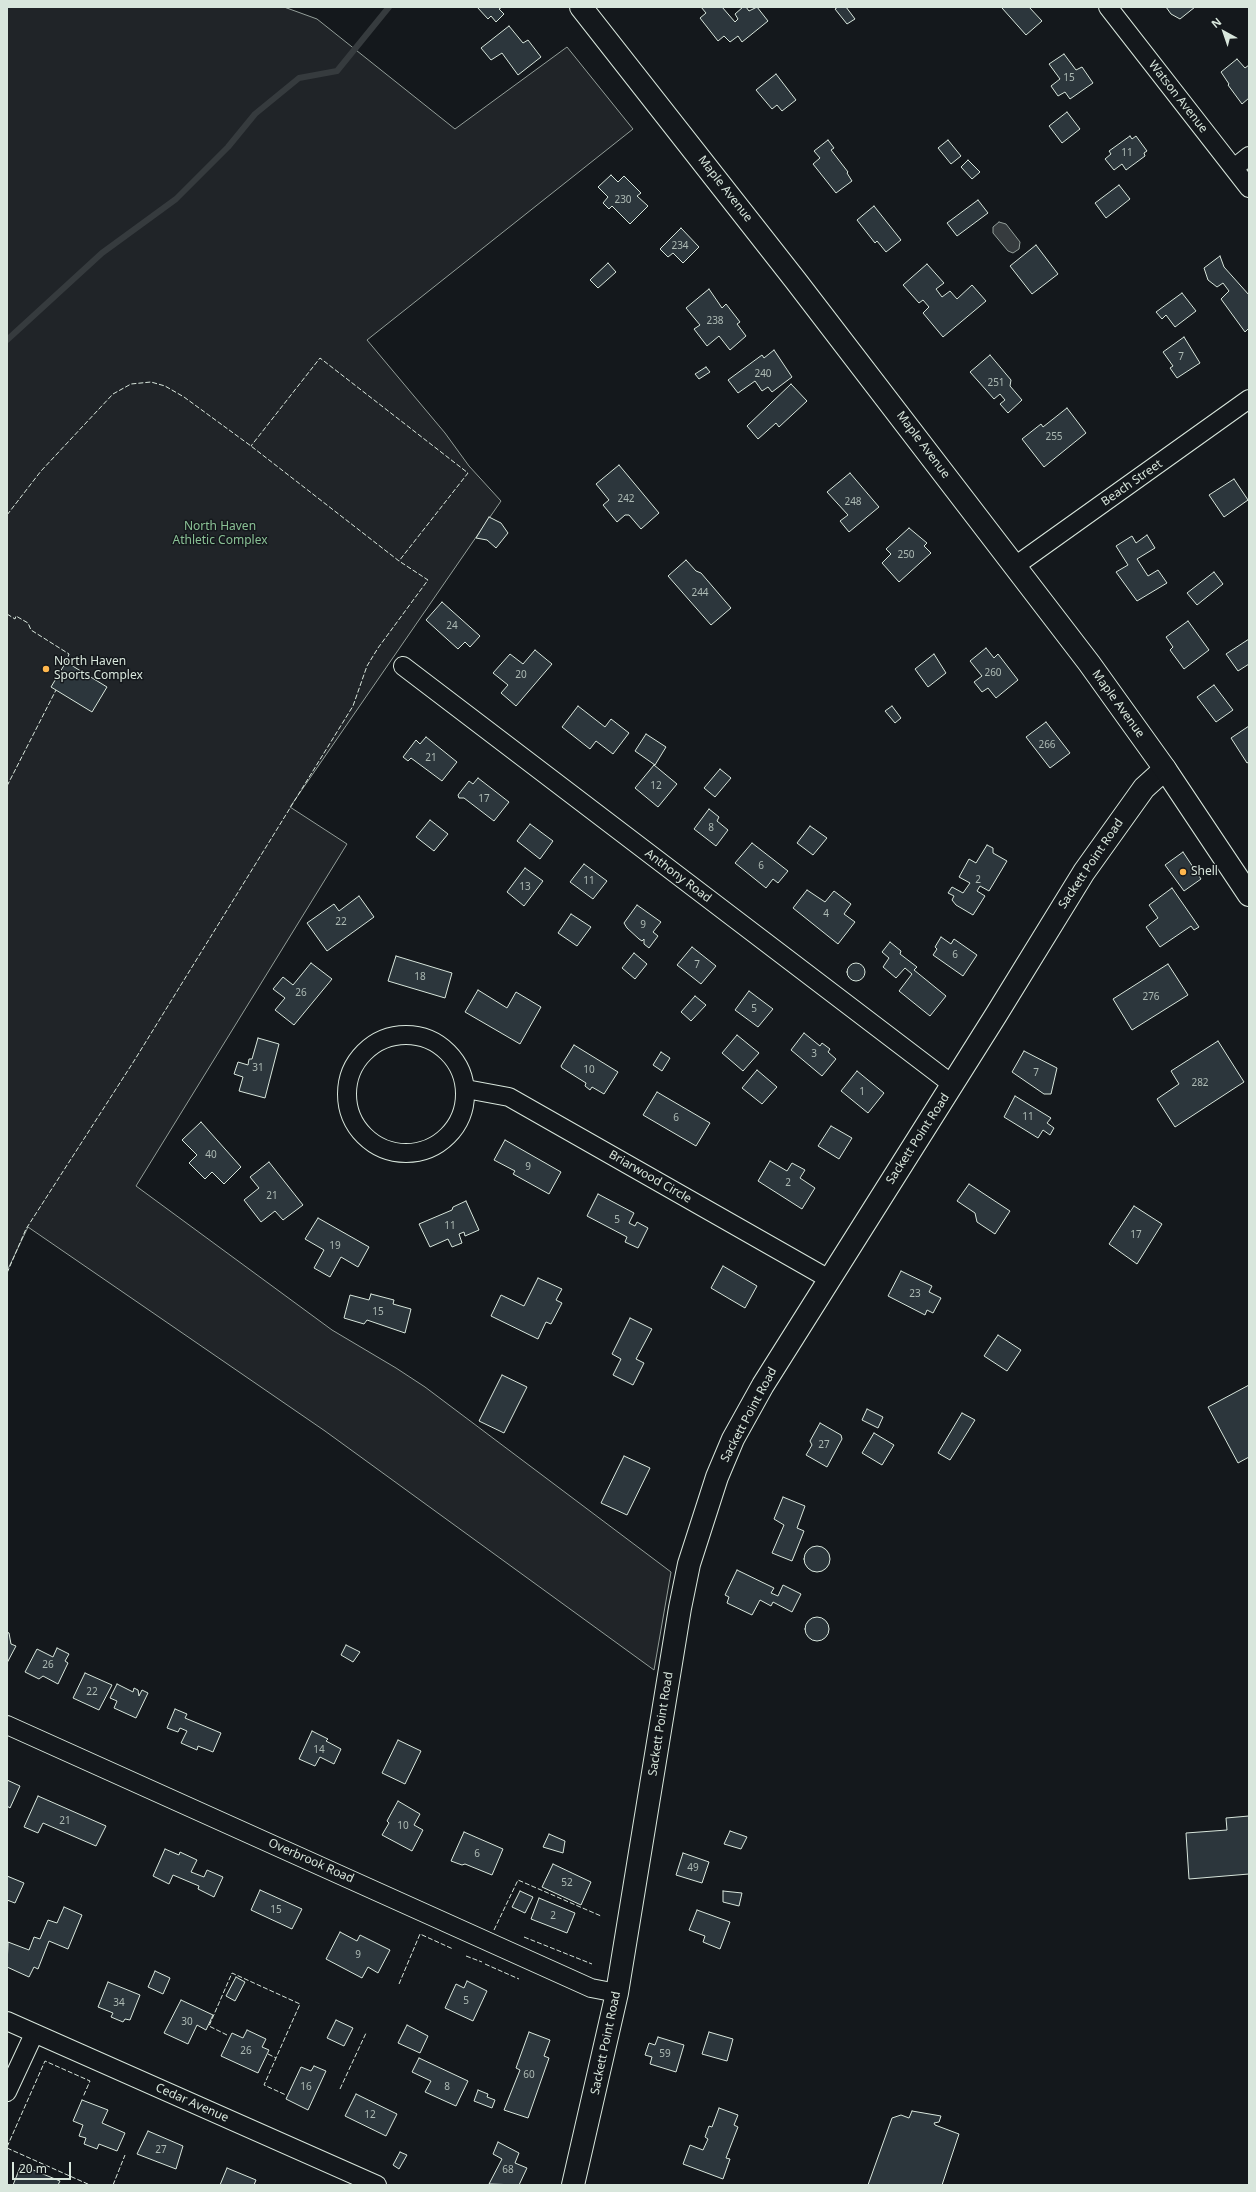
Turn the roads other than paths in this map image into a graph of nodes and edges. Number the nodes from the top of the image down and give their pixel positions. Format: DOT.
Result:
graph roads {
  1 [pos="580,7"];
  2 [pos="1108,7"];
  3 [pos="1249,156"];
  4 [pos="1234,168"];
  5 [pos="1249,188"];
  6 [pos="1249,399"];
  7 [pos="1015,566"];
  8 [pos="403,666"];
  9 [pos="1165,769"];
  10 [pos="1249,895"];
  11 [pos="953,1085"];
  12 [pos="466,1089"];
  13 [pos="828,1279"];
  14 [pos="7,1725"];
  15 [pos="616,1993"];
  16 [pos="7,2022"];
  17 [pos="34,2034"];
  18 [pos="7,2092"];
  19 [pos="377,2185"];
  20 [pos="573,2185"];
  1 -- 7 [label="street, Maple Avenue"];
  2 -- 4 [label="street, Watson Avenue"];
  3 -- 4 [label="street"];
  4 -- 5 [label="street, Watson Avenue"];
  6 -- 7 [label="street, Beach Street"];
  7 -- 9 [label="street, Maple Avenue"];
  8 -- 11 [label="street, Anthony Road"];
  9 -- 10 [label="street, Maple Avenue"];
  9 -- 11 [label="street, Sackett Point Road"];
  11 -- 13 [label="street, Sackett Point Road"];
  12 -- 12 [label="street"];
  12 -- 13 [label="street, Briarwood Circle"];
  13 -- 15 [label="street, Sackett Point Road"];
  14 -- 15 [label="street, Overbrook Road"];
  15 -- 20 [label="street, Sackett Point Road"];
  16 -- 17 [label="street, Cedar Avenue"];
  17 -- 18 [label="street"];
  17 -- 19 [label="street, Cedar Avenue"];
}
